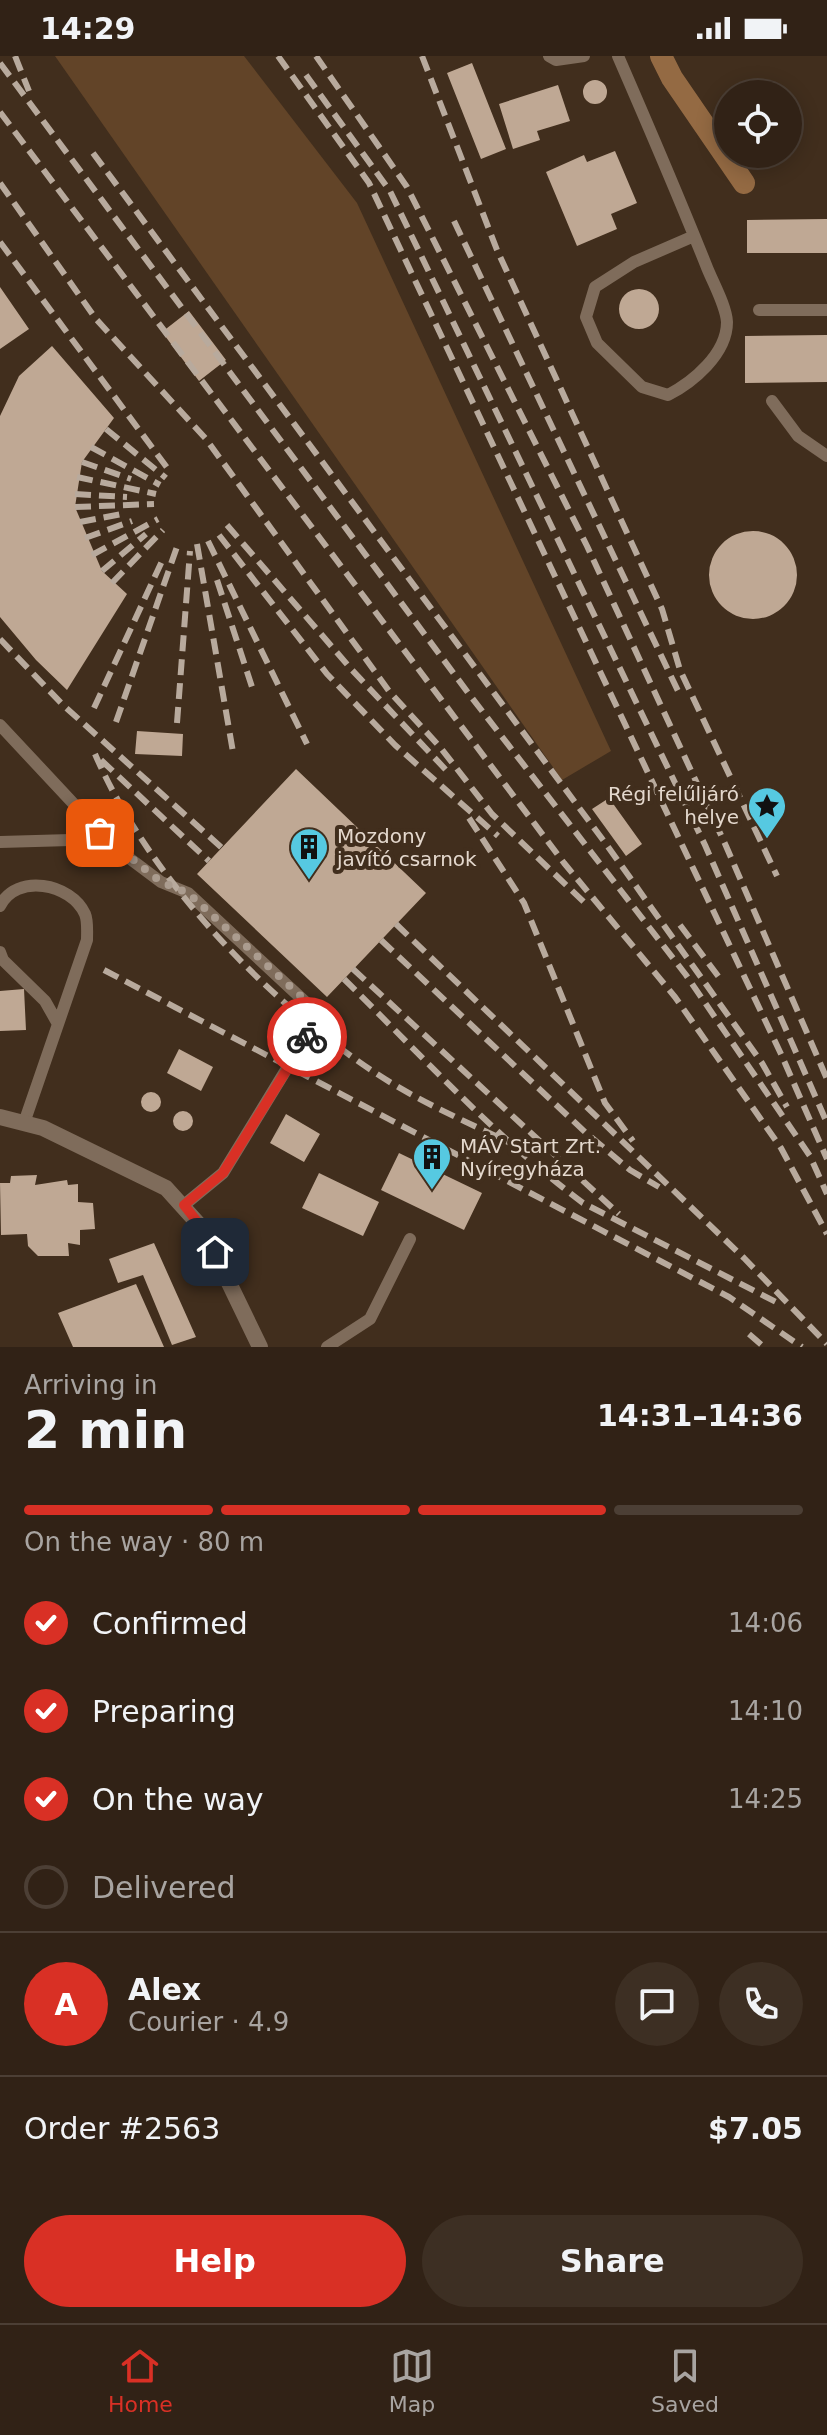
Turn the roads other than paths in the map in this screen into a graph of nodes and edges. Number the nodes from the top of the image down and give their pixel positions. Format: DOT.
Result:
graph roads {
  1 [pos="549,56"];
  2 [pos="584,56"];
  3 [pos="618,56"];
  4 [pos="694,236"];
  5 [pos="759,310"];
  6 [pos="827,310"];
  7 [pos="772,401"];
  8 [pos="827,456"];
  9 [pos="0,725"];
  10 [pos="106,839"];
  11 [pos="0,842"];
  12 [pos="0,906"];
  13 [pos="0,952"];
  14 [pos="58,1024"];
  15 [pos="0,1117"];
  16 [pos="24,1123"];
  17 [pos="184,1205"];
  18 [pos="410,1239"];
  19 [pos="260,1347"];
  20 [pos="327,1347"];
  1 -- 2 [label="lane"];
  3 -- 4 [label="lane"];
  4 -- 4 [label="lane"];
  5 -- 6 [label="lane"];
  7 -- 8 [label="lane"];
  9 -- 10 [label="lane"];
  10 -- 11 [label="lane"];
  10 -- 17 [label="lane"];
  12 -- 14 [label="lane"];
  13 -- 14 [label="lane"];
  14 -- 16 [label="lane"];
  15 -- 16 [label="street"];
  16 -- 17 [label="street"];
  17 -- 19 [label="street"];
  18 -- 20 [label="lane"];
}
